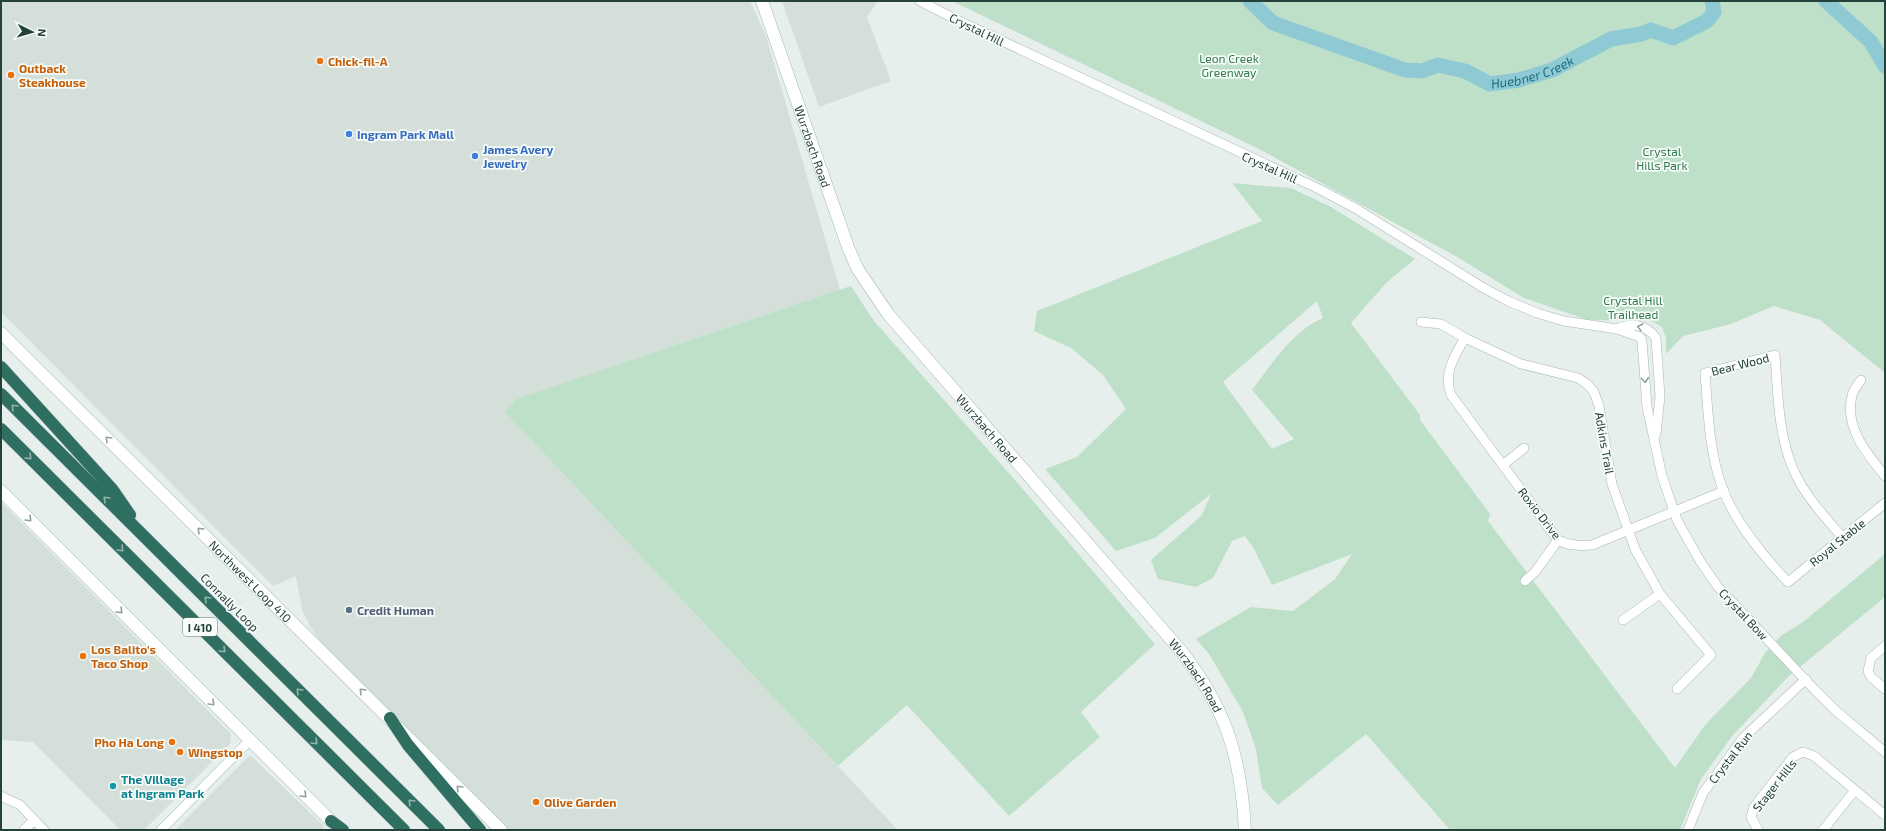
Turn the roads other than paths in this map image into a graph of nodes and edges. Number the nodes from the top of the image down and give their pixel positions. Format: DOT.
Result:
graph roads {
  1 [pos="762,1"];
  2 [pos="920,1"];
  3 [pos="1421,322"];
  4 [pos="1617,329"];
  5 [pos="1,333"];
  6 [pos="1465,338"];
  7 [pos="1642,341"];
  8 [pos="1657,342"];
  9 [pos="1,367"];
  10 [pos="1861,380"];
  11 [pos="1,394"];
  12 [pos="1,429"];
  13 [pos="1655,442"];
  14 [pos="1524,448"];
  15 [pos="1503,465"];
  16 [pos="1885,476"];
  17 [pos="1,491"];
  18 [pos="1724,491"];
  19 [pos="1885,503"];
  20 [pos="1673,511"];
  21 [pos="1628,531"];
  22 [pos="1843,538"];
  23 [pos="1558,540"];
  24 [pos="154,546"];
  25 [pos="1525,581"];
  26 [pos="1660,594"];
  27 [pos="1623,620"];
  28 [pos="1885,646"];
  29 [pos="1806,679"];
  30 [pos="1677,689"];
  31 [pos="1885,689"];
  32 [pos="390,718"];
  33 [pos="249,741"];
  34 [pos="1885,752"];
  35 [pos="1855,790"];
  36 [pos="1,796"];
  37 [pos="1885,815"];
  38 [pos="34,820"];
  39 [pos="331,821"];
  40 [pos="24,830"];
  41 [pos="44,830"];
  42 [pos="161,830"];
  43 [pos="341,830"];
  44 [pos="404,830"];
  45 [pos="439,830"];
  46 [pos="480,830"];
  47 [pos="501,830"];
  48 [pos="1245,830"];
  49 [pos="1688,830"];
  50 [pos="1758,830"];
  51 [pos="1823,830"];
  1 -- 48 [label="main road, Wurzbach Road"];
  2 -- 4 [label="street, Crystal Hill"];
  3 -- 6 [label="street, Adkins Trail"];
  4 -- 7 [label="street, Crystal Hill"];
  8 -- 4 [label="street, Crystal Hill, one-way"];
  32 -- 5 [label="main road, Northwest Loop 410, one-way"];
  6 -- 15 [label="street, Roxio Drive"];
  6 -- 21 [label="street, Adkins Trail"];
  7 -- 13 [label="street, Crystal Bow, one-way"];
  8 -- 13 [label="street, Crystal Bow"];
  9 -- 24 [label="highway"];
  10 -- 16 [label="street"];
  24 -- 11 [label="highway, Connally Loop / I 410, one-way"];
  12 -- 44 [label="highway, I 410, one-way"];
  13 -- 20 [label="street, Crystal Bow"];
  14 -- 15 [label="street"];
  15 -- 23 [label="street, Roxio Drive"];
  17 -- 33 [label="main road, one-way"];
  18 -- 20 [label="street, Roxio Drive"];
  18 -- 22 [label="street, Royal Stable"];
  18 -- 22 [label="street, Bear Wood"];
  19 -- 22 [label="street, Royal Stable"];
  20 -- 21 [label="street, Roxio Drive"];
  20 -- 29 [label="street, Crystal Bow"];
  21 -- 23 [label="street, Roxio Drive"];
  21 -- 26 [label="street, Adkins Trail"];
  23 -- 25 [label="street"];
  45 -- 24 [label="highway, Connally Loop / I 410, one-way"];
  26 -- 27 [label="street"];
  26 -- 30 [label="street, Adkins Trail"];
  28 -- 31 [label="street"];
  29 -- 34 [label="street, Crystal Bow"];
  29 -- 49 [label="street, Crystal Run"];
  32 -- 46 [label="highway"];
  47 -- 32 [label="main road, Northwest Loop 410, one-way"];
  33 -- 39 [label="main road, one-way"];
  33 -- 42 [label="street"];
  35 -- 37 [label="street"];
  35 -- 50 [label="street, Stager Hills"];
  35 -- 51 [label="street"];
  36 -- 38 [label="street"];
  38 -- 40 [label="street"];
  38 -- 41 [label="street"];
  39 -- 43 [label="highway"];
}
